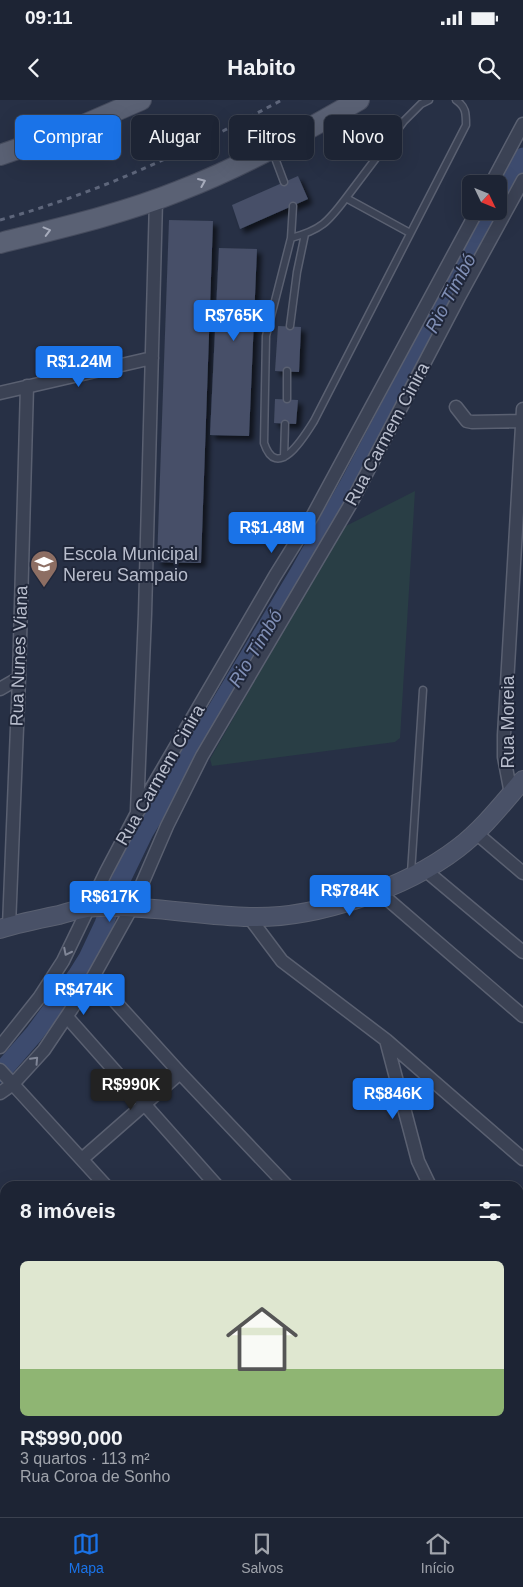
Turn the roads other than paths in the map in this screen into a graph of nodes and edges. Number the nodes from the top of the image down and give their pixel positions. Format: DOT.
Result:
graph roads {
  1 [pos="358,100"];
  2 [pos="429,100"];
  3 [pos="456,100"];
  4 [pos="133,102"];
  5 [pos="523,124"];
  6 [pos="314,125"];
  7 [pos="0,155"];
  8 [pos="250,160"];
  9 [pos="275,160"];
  10 [pos="496,175"];
  11 [pos="523,180"];
  12 [pos="284,182"];
  13 [pos="346,198"];
  14 [pos="156,200"];
  15 [pos="293,206"];
  16 [pos="472,220"];
  17 [pos="305,234"];
  18 [pos="410,234"];
  19 [pos="291,238"];
  20 [pos="0,243"];
  21 [pos="290,326"];
  22 [pos="152,358"];
  23 [pos="287,371"];
  24 [pos="27,386"];
  25 [pos="0,392"];
  26 [pos="287,399"];
  27 [pos="456,407"];
  28 [pos="523,410"];
  29 [pos="522,420"];
  30 [pos="285,424"];
  31 [pos="284,457"];
  32 [pos="19,678"];
  33 [pos="0,689"];
  34 [pos="423,690"];
  35 [pos="523,780"];
  36 [pos="510,794"];
  37 [pos="137,813"];
  38 [pos="476,833"];
  39 [pos="523,873"];
  40 [pos="418,874"];
  41 [pos="378,891"];
  42 [pos="93,907"];
  43 [pos="128,907"];
  44 [pos="249,917"];
  45 [pos="4,928"];
  46 [pos="523,952"];
  47 [pos="94,977"];
  48 [pos="523,1016"];
  49 [pos="67,1017"];
  50 [pos="386,1040"];
  51 [pos="0,1047"];
  52 [pos="180,1073"];
  53 [pos="7,1078"];
  54 [pos="0,1093"];
  55 [pos="144,1105"];
  56 [pos="82,1159"];
  57 [pos="523,1159"];
  58 [pos="102,1181"];
  59 [pos="212,1181"];
  60 [pos="281,1181"];
  61 [pos="428,1181"];
  1 -- 6 [label="main road"];
  2 -- 13 [label="lane"];
  3 -- 18 [label="lane"];
  4 -- 7 [label="main road"];
  5 -- 10 [label="street"];
  14 -- 8 [label="main road, one-way"];
  9 -- 12 [label="lane"];
  11 -- 43 [label="street, Rua Carmem Cinira"];
  13 -- 17 [label="lane"];
  13 -- 18 [label="lane"];
  20 -- 14 [label="main road, one-way"];
  14 -- 22 [label="street"];
  15 -- 19 [label="lane"];
  16 -- 37 [label="street, Rua Carmem Cinira"];
  17 -- 19 [label="lane"];
  17 -- 21 [label="lane"];
  18 -- 31 [label="lane"];
  19 -- 31 [label="lane"];
  22 -- 24 [label="street"];
  22 -- 37 [label="street"];
  23 -- 26 [label="lane"];
  24 -- 25 [label="street"];
  24 -- 32 [label="street, Rua Nunes Viana"];
  27 -- 29 [label="street"];
  28 -- 29 [label="street, Rua Moreia"];
  29 -- 36 [label="street, Rua Moreia"];
  30 -- 31 [label="lane"];
  32 -- 33 [label="street"];
  32 -- 45 [label="street, Rua Nunes Viana"];
  34 -- 40 [label="lane"];
  35 -- 36 [label="main road"];
  36 -- 38 [label="main road"];
  37 -- 42 [label="street, Rua Carmem Cinira"];
  38 -- 39 [label="street"];
  38 -- 40 [label="main road"];
  40 -- 41 [label="main road"];
  40 -- 46 [label="street"];
  41 -- 44 [label="main road"];
  41 -- 48 [label="street"];
  42 -- 43 [label="main road"];
  42 -- 45 [label="main road"];
  42 -- 51 [label="street, Rua Carmem Cinira, one-way"];
  43 -- 44 [label="main road"];
  43 -- 47 [label="street, Rua Carmem Cinira"];
  44 -- 50 [label="street"];
  47 -- 49 [label="street, Rua Carmem Cinira"];
  47 -- 52 [label="street"];
  53 -- 49 [label="street, Rua Carmem Cinira, one-way"];
  49 -- 55 [label="street"];
  50 -- 57 [label="street"];
  50 -- 61 [label="street"];
  52 -- 55 [label="street"];
  52 -- 60 [label="street"];
  53 -- 54 [label="street, Rua Carmem Cinira"];
  53 -- 56 [label="street"];
  55 -- 56 [label="street"];
  55 -- 59 [label="street"];
  56 -- 58 [label="street"];
}
